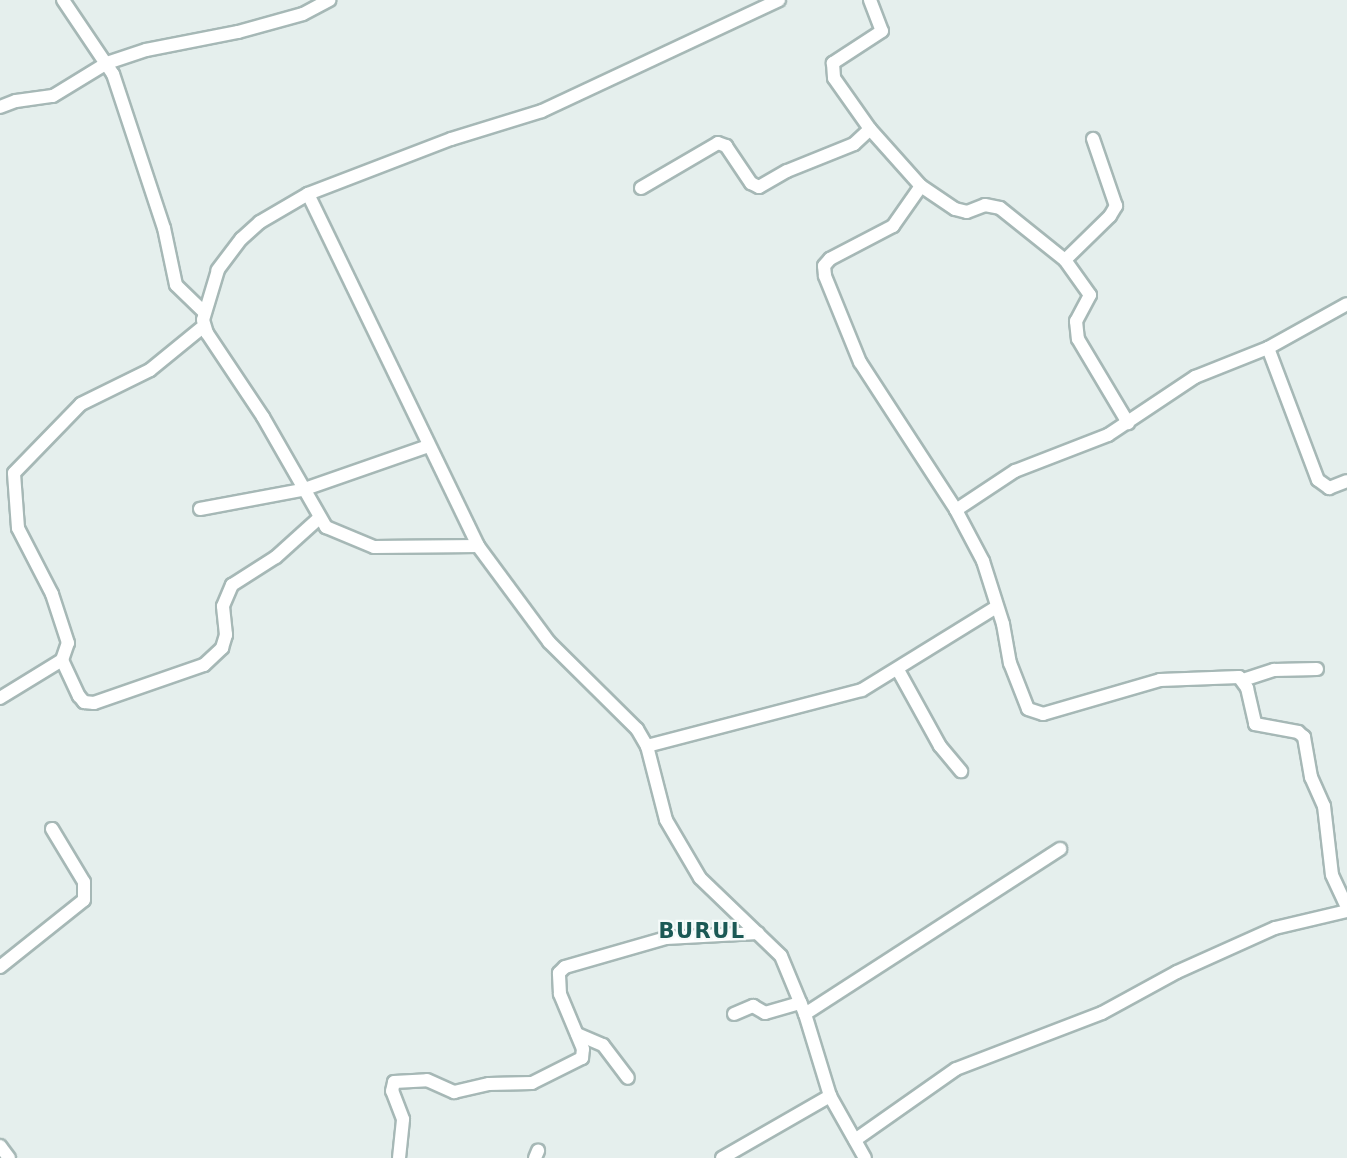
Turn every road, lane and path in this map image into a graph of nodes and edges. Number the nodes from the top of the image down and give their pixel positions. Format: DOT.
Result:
graph roads {
  1 [pos="63,0"];
  2 [pos="329,0"];
  3 [pos="779,0"];
  4 [pos="870,0"];
  5 [pos="107,63"];
  6 [pos="0,107"];
  7 [pos="870,129"];
  8 [pos="1093,139"];
  9 [pos="921,186"];
  10 [pos="641,188"];
  11 [pos="308,194"];
  12 [pos="1065,260"];
  13 [pos="1347,304"];
  14 [pos="203,311"];
  15 [pos="204,326"];
  16 [pos="1268,348"];
  17 [pos="1128,423"];
  18 [pos="428,446"];
  19 [pos="1347,481"];
  20 [pos="302,490"];
  21 [pos="200,509"];
  22 [pos="956,510"];
  23 [pos="318,519"];
  24 [pos="478,546"];
  25 [pos="995,608"];
  26 [pos="62,660"];
  27 [pos="1317,669"];
  28 [pos="898,670"];
  29 [pos="1243,680"];
  30 [pos="0,698"];
  31 [pos="647,746"];
  32 [pos="961,771"];
  33 [pos="52,829"];
  34 [pos="1060,849"];
  35 [pos="1347,909"];
  36 [pos="758,933"];
  37 [pos="0,967"];
  38 [pos="803,1008"];
  39 [pos="734,1014"];
  40 [pos="577,1034"];
  41 [pos="628,1078"];
  42 [pos="830,1096"];
  43 [pos="855,1140"];
  44 [pos="0,1146"];
  45 [pos="9,1158"];
  46 [pos="399,1158"];
  47 [pos="722,1158"];
  48 [pos="865,1158"];
  1 -- 5 [label="street"];
  2 -- 5 [label="street"];
  3 -- 11 [label="street"];
  4 -- 7 [label="street"];
  5 -- 6 [label="street"];
  5 -- 14 [label="street"];
  7 -- 9 [label="street"];
  7 -- 10 [label="street"];
  8 -- 12 [label="street"];
  9 -- 12 [label="street"];
  9 -- 22 [label="street"];
  11 -- 14 [label="street"];
  11 -- 18 [label="street"];
  12 -- 17 [label="street"];
  13 -- 16 [label="street"];
  14 -- 15 [label="street"];
  15 -- 20 [label="street"];
  15 -- 26 [label="street"];
  16 -- 17 [label="street"];
  16 -- 19 [label="street"];
  17 -- 22 [label="street"];
  18 -- 20 [label="street"];
  18 -- 24 [label="street"];
  20 -- 21 [label="street"];
  20 -- 23 [label="street"];
  22 -- 25 [label="street"];
  23 -- 24 [label="street"];
  23 -- 26 [label="street"];
  24 -- 31 [label="street"];
  25 -- 28 [label="street"];
  25 -- 29 [label="street"];
  26 -- 30 [label="street"];
  27 -- 29 [label="street"];
  28 -- 31 [label="street"];
  28 -- 32 [label="street"];
  29 -- 35 [label="street"];
  31 -- 36 [label="street"];
  33 -- 37 [label="street"];
  34 -- 38 [label="street"];
  35 -- 43 [label="street"];
  36 -- 38 [label="street"];
  36 -- 40 [label="street"];
  38 -- 39 [label="street"];
  38 -- 42 [label="street"];
  40 -- 41 [label="street"];
  40 -- 46 [label="street"];
  42 -- 43 [label="street"];
  42 -- 47 [label="street"];
  43 -- 48 [label="street"];
  44 -- 45 [label="street"];
}
